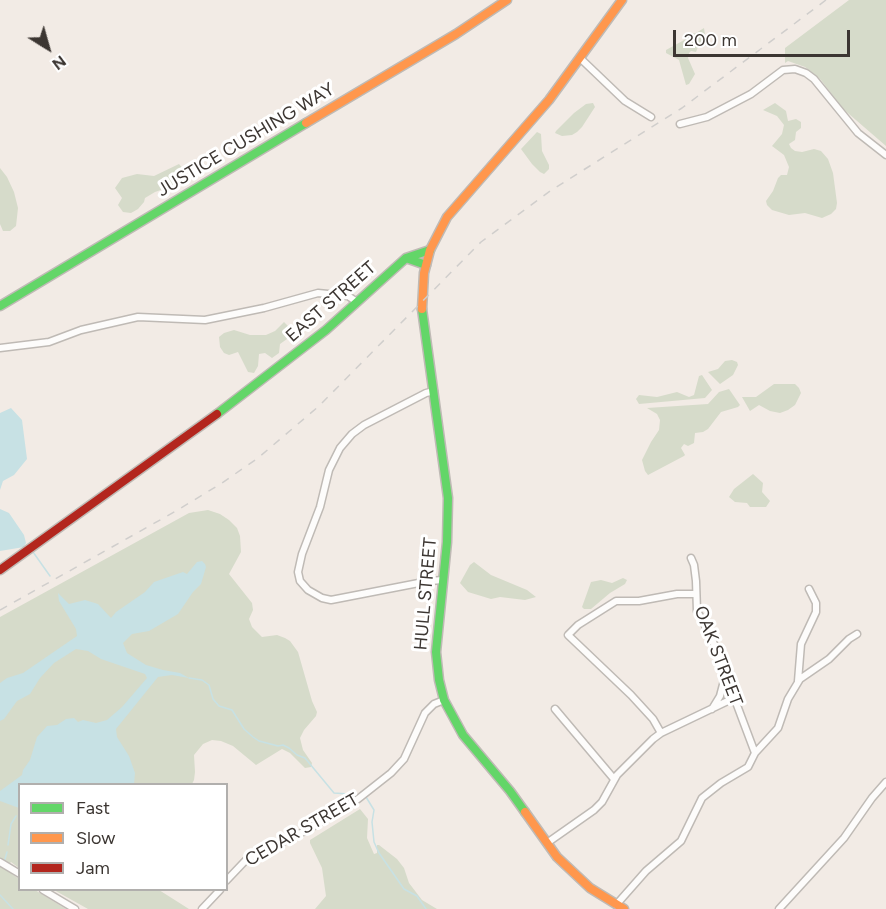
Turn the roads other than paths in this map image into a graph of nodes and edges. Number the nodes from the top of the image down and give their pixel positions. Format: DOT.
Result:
graph roads {
  1 [pos="507,0"];
  2 [pos="622,0"];
  3 [pos="580,58"];
  4 [pos="651,117"];
  5 [pos="680,124"];
  6 [pos="886,155"];
  7 [pos="430,250"];
  8 [pos="406,258"];
  9 [pos="426,265"];
  10 [pos="357,302"];
  11 [pos="0,306"];
  12 [pos="0,348"];
  13 [pos="434,391"];
  14 [pos="691,558"];
  15 [pos="0,570"];
  16 [pos="443,580"];
  17 [pos="809,589"];
  18 [pos="696,594"];
  19 [pos="857,634"];
  20 [pos="726,673"];
  21 [pos="798,682"];
  22 [pos="734,698"];
  23 [pos="444,700"];
  24 [pos="555,709"];
  25 [pos="712,709"];
  26 [pos="661,733"];
  27 [pos="755,753"];
  28 [pos="614,779"];
  29 [pos="886,782"];
  30 [pos="547,843"];
  31 [pos="0,862"];
  32 [pos="18,873"];
  33 [pos="228,878"];
  34 [pos="45,891"];
  35 [pos="219,891"];
  36 [pos="620,907"];
  37 [pos="75,909"];
  38 [pos="202,909"];
  39 [pos="779,909"];
  1 -- 11 [label="main road, JUSTICE CUSHING WAY"];
  2 -- 3 [label="main road"];
  3 -- 4 [label="street"];
  3 -- 7 [label="main road"];
  5 -- 6 [label="street"];
  7 -- 8 [label="main road, EAST STREET"];
  7 -- 9 [label="main road, HULL STREET"];
  8 -- 9 [label="main road"];
  8 -- 10 [label="main road, EAST STREET"];
  9 -- 13 [label="main road, HULL STREET"];
  10 -- 12 [label="street"];
  10 -- 15 [label="main road, EAST STREET"];
  13 -- 16 [label="main road, HULL STREET"];
  13 -- 16 [label="street"];
  14 -- 18 [label="street, OAK STREET"];
  16 -- 23 [label="main road, HULL STREET"];
  17 -- 21 [label="street"];
  18 -- 20 [label="street, OAK STREET"];
  18 -- 26 [label="street"];
  19 -- 21 [label="street"];
  20 -- 22 [label="street, OAK STREET"];
  20 -- 25 [label="street"];
  21 -- 27 [label="street"];
  22 -- 25 [label="street"];
  22 -- 27 [label="street, OAK STREET"];
  23 -- 30 [label="main road, HULL STREET"];
  23 -- 33 [label="street, CEDAR STREET"];
  24 -- 28 [label="street"];
  25 -- 26 [label="street"];
  26 -- 28 [label="street"];
  27 -- 36 [label="street"];
  28 -- 30 [label="street"];
  29 -- 39 [label="street"];
  30 -- 36 [label="main road, HULL STREET"];
  31 -- 32 [label="street"];
  34 -- 37 [label="street"];
  35 -- 38 [label="street"];
}
